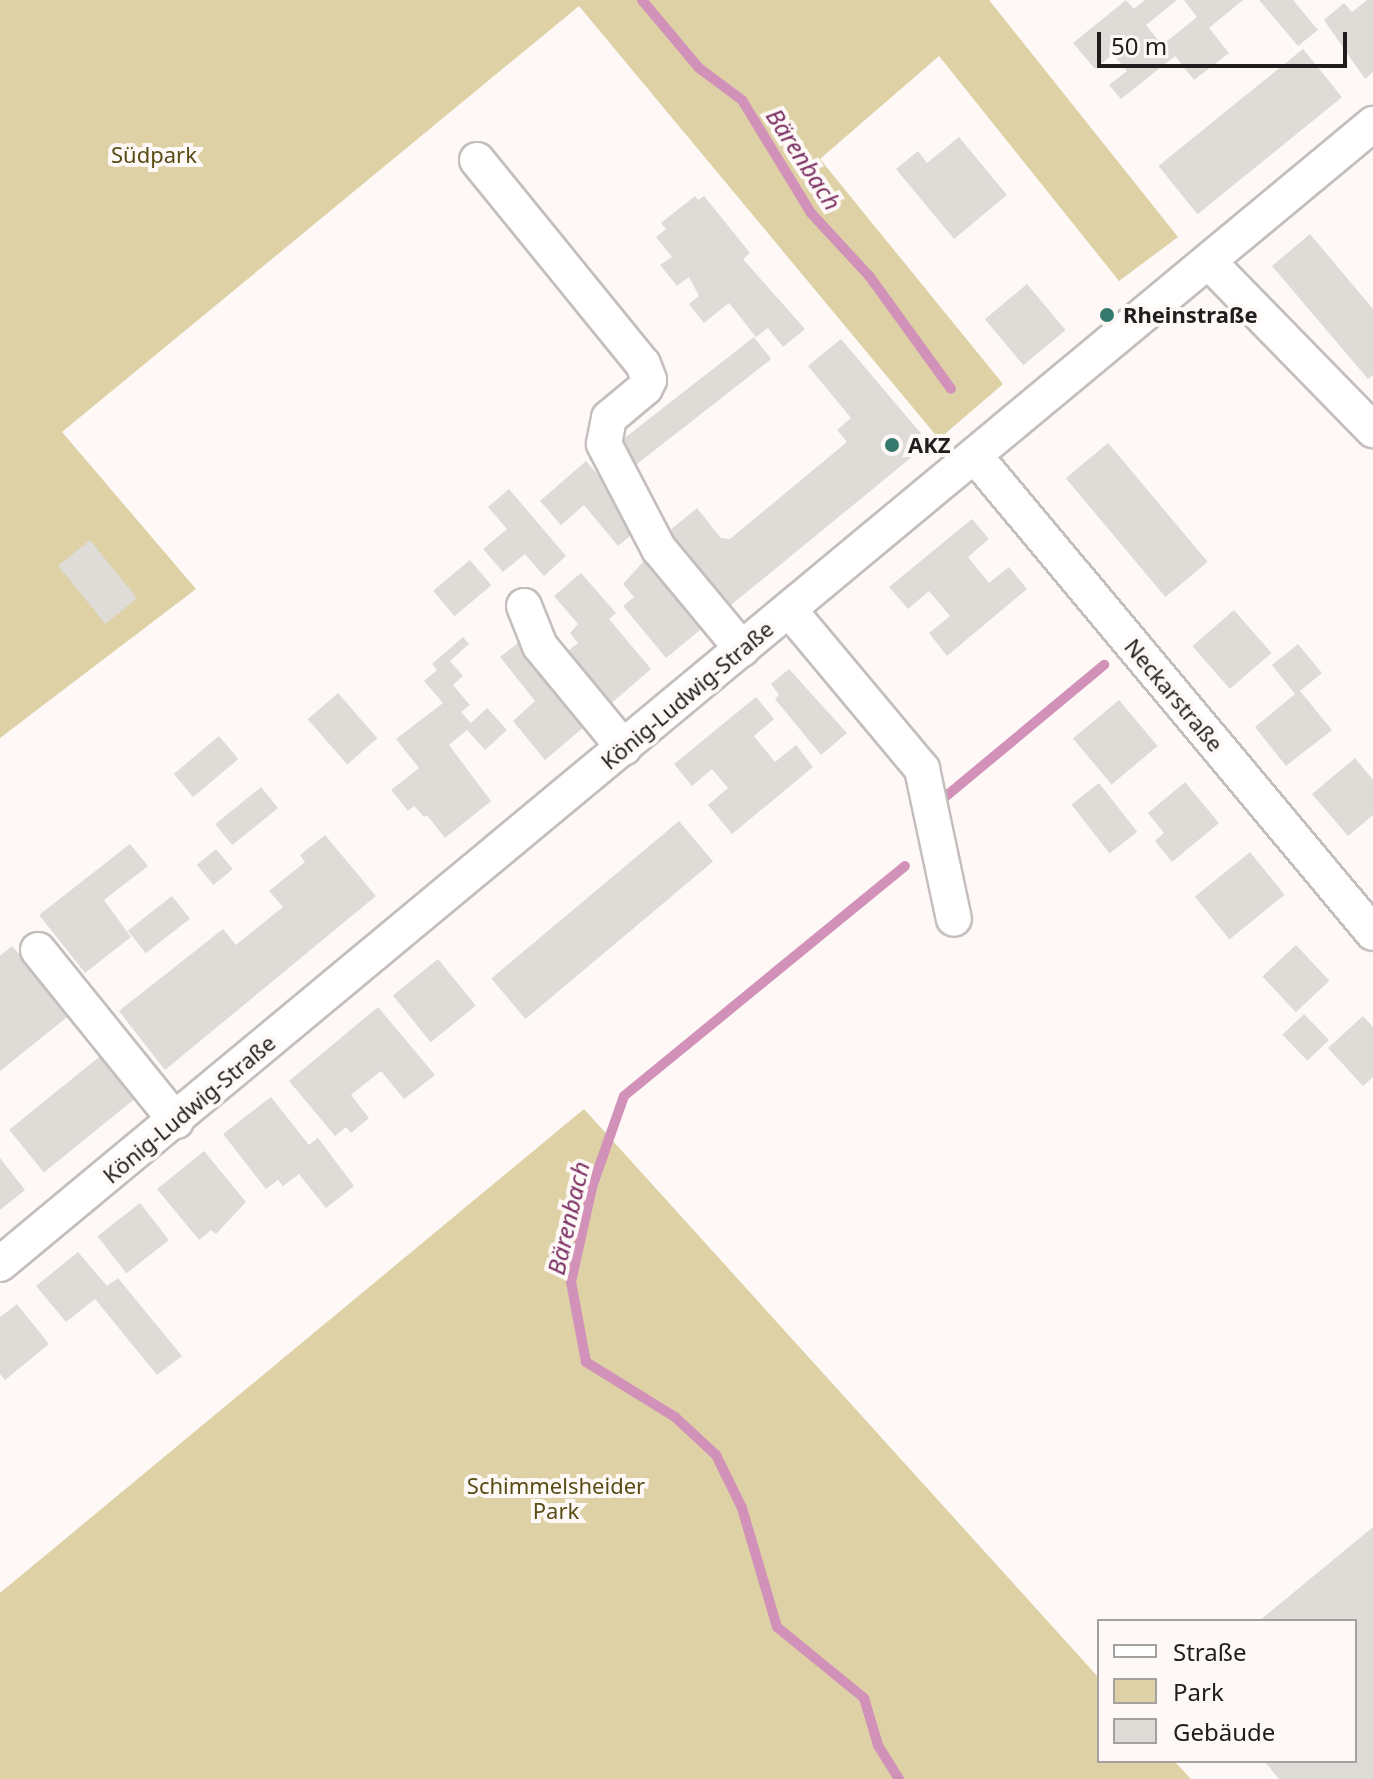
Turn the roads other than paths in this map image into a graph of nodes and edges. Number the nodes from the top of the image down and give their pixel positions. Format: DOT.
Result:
graph roads {
  1 [pos="1373,124"];
  2 [pos="477,160"];
  3 [pos="1209,262"];
  4 [pos="1373,430"];
  5 [pos="975,456"];
  6 [pos="524,606"];
  7 [pos="790,611"];
  8 [pos="742,649"];
  9 [pos="624,748"];
  10 [pos="954,919"];
  11 [pos="1373,933"];
  12 [pos="38,950"];
  13 [pos="176,1121"];
  14 [pos="0,1264"];
  1 -- 3 [label="street, König-Ludwig-Straße"];
  2 -- 8 [label="street"];
  3 -- 4 [label="street"];
  3 -- 5 [label="street, König-Ludwig-Straße"];
  5 -- 7 [label="street, König-Ludwig-Straße"];
  5 -- 11 [label="street, Neckarstraße"];
  6 -- 9 [label="street"];
  7 -- 8 [label="street, König-Ludwig-Straße"];
  7 -- 10 [label="street"];
  8 -- 9 [label="street, König-Ludwig-Straße"];
  9 -- 13 [label="street, König-Ludwig-Straße"];
  12 -- 13 [label="street"];
  13 -- 14 [label="street, König-Ludwig-Straße"];
}
